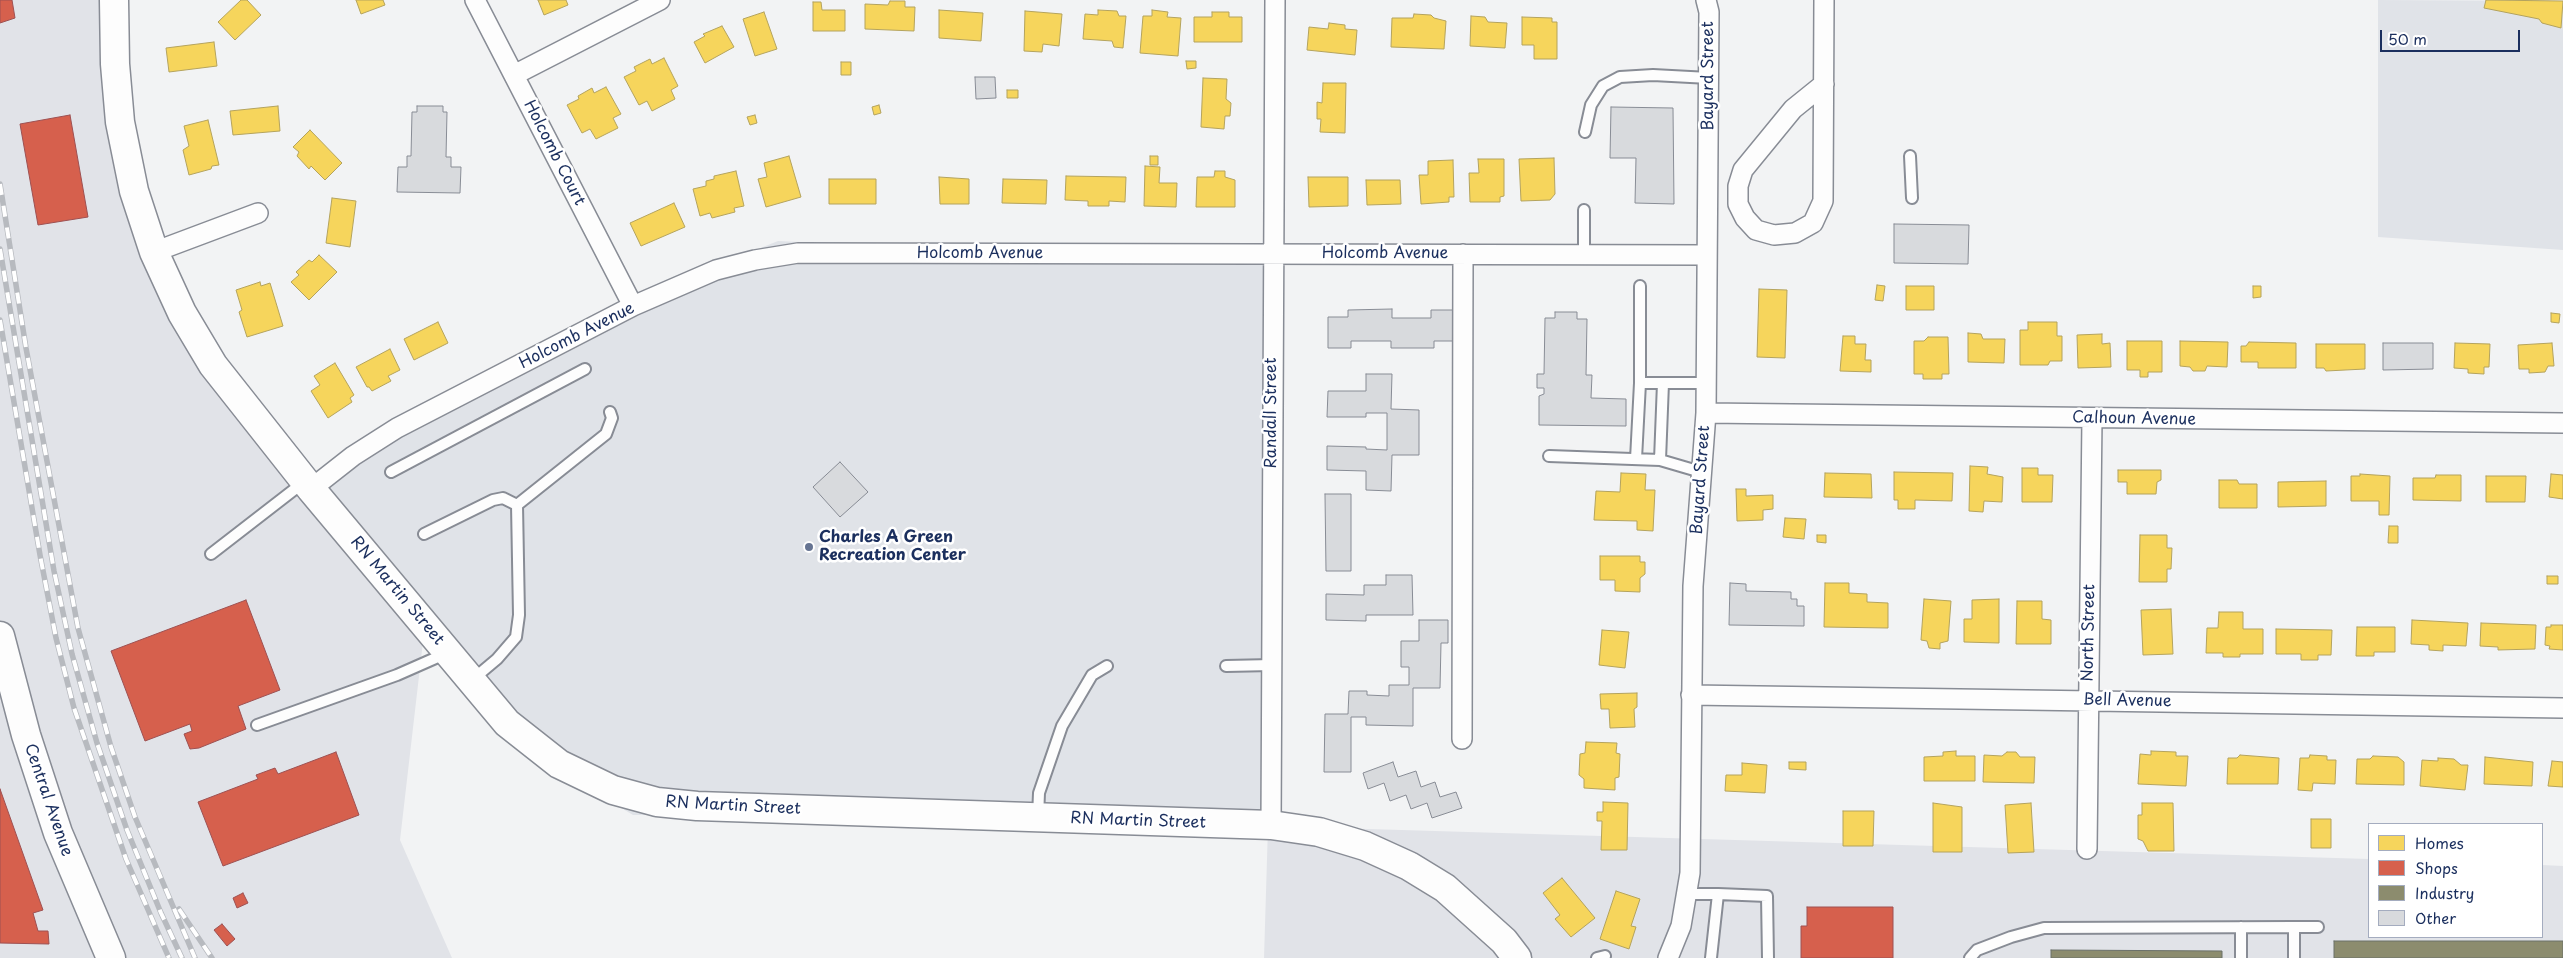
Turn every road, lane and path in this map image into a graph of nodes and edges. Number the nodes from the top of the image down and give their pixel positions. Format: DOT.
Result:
graph roads {
  1 [pos="114,0"];
  2 [pos="475,0"];
  3 [pos="660,0"];
  4 [pos="1275,0"];
  5 [pos="1706,0"];
  6 [pos="1824,0"];
  7 [pos="514,75"];
  8 [pos="1709,78"];
  9 [pos="1824,84"];
  10 [pos="1585,132"];
  11 [pos="1910,156"];
  12 [pos="1912,198"];
  13 [pos="1584,210"];
  14 [pos="258,213"];
  15 [pos="154,252"];
  16 [pos="1273,254"];
  17 [pos="1464,254"];
  18 [pos="1584,255"];
  19 [pos="1707,255"];
  20 [pos="1640,286"];
  21 [pos="633,306"];
  22 [pos="585,370"];
  23 [pos="1640,383"];
  24 [pos="1663,383"];
  25 [pos="1706,383"];
  26 [pos="610,412"];
  27 [pos="1706,414"];
  28 [pos="2092,418"];
  29 [pos="2563,423"];
  30 [pos="1549,456"];
  31 [pos="1636,459"];
  32 [pos="1660,460"];
  33 [pos="392,472"];
  34 [pos="1701,472"];
  35 [pos="308,485"];
  36 [pos="517,506"];
  37 [pos="424,534"];
  38 [pos="210,554"];
  39 [pos="0,636"];
  40 [pos="448,652"];
  41 [pos="1272,665"];
  42 [pos="1107,666"];
  43 [pos="1226,666"];
  44 [pos="471,680"];
  45 [pos="1691,695"];
  46 [pos="2088,701"];
  47 [pos="2563,708"];
  48 [pos="257,725"];
  49 [pos="1462,739"];
  50 [pos="1038,817"];
  51 [pos="1271,825"];
  52 [pos="2087,849"];
  53 [pos="1686,894"];
  54 [pos="1718,894"];
  55 [pos="2241,927"];
  56 [pos="2294,927"];
  57 [pos="2318,927"];
  58 [pos="110,958"];
  59 [pos="1517,958"];
  60 [pos="1668,958"];
  61 [pos="1711,958"];
  62 [pos="1768,958"];
  63 [pos="1970,958"];
  64 [pos="2240,958"];
  65 [pos="2294,958"];
  1 -- 15 [label="street, RN Martin Street"];
  2 -- 7 [label="street, Holcomb Court"];
  3 -- 7 [label="street"];
  4 -- 16 [label="street, Randall Street"];
  5 -- 8 [label="street, Bayard Street"];
  6 -- 9 [label="street"];
  7 -- 21 [label="street, Holcomb Court"];
  8 -- 10 [label="lane"];
  8 -- 19 [label="street, Bayard Street"];
  9 -- 9 [label="street"];
  11 -- 12 [label="lane"];
  13 -- 18 [label="lane"];
  14 -- 15 [label="street"];
  15 -- 35 [label="street, RN Martin Street"];
  16 -- 17 [label="street, Holcomb Avenue"];
  16 -- 21 [label="street, Holcomb Avenue"];
  16 -- 41 [label="street, Randall Street"];
  17 -- 18 [label="street, Holcomb Avenue"];
  17 -- 49 [label="street"];
  18 -- 19 [label="street, Holcomb Avenue"];
  19 -- 25 [label="street, Bayard Street"];
  20 -- 23 [label="lane"];
  21 -- 35 [label="street, Holcomb Avenue"];
  22 -- 33 [label="lane"];
  23 -- 24 [label="lane"];
  23 -- 31 [label="lane"];
  24 -- 25 [label="lane"];
  24 -- 32 [label="lane"];
  25 -- 27 [label="street, Bayard Street"];
  26 -- 36 [label="lane"];
  27 -- 28 [label="street, Calhoun Avenue"];
  27 -- 34 [label="street, Bayard Street"];
  28 -- 29 [label="street, Calhoun Avenue"];
  28 -- 46 [label="street, North Street"];
  30 -- 31 [label="lane"];
  31 -- 32 [label="lane"];
  32 -- 34 [label="lane"];
  34 -- 45 [label="street, Bayard Street"];
  35 -- 38 [label="lane"];
  35 -- 40 [label="street, RN Martin Street"];
  36 -- 37 [label="lane"];
  36 -- 44 [label="lane"];
  39 -- 58 [label="street, Central Avenue"];
  40 -- 44 [label="street, RN Martin Street"];
  40 -- 48 [label="lane"];
  41 -- 43 [label="lane"];
  41 -- 51 [label="street, Randall Street"];
  42 -- 50 [label="lane"];
  44 -- 50 [label="street, RN Martin Street"];
  45 -- 46 [label="street, Bell Avenue"];
  45 -- 53 [label="street, Bayard Street"];
  46 -- 47 [label="street, Bell Avenue"];
  46 -- 52 [label="street, North Street"];
  50 -- 51 [label="street, RN Martin Street"];
  51 -- 59 [label="street, RN Martin Street"];
  53 -- 54 [label="lane"];
  53 -- 60 [label="street, Bayard Street"];
  54 -- 61 [label="lane"];
  54 -- 62 [label="lane"];
  55 -- 56 [label="lane"];
  55 -- 63 [label="lane"];
  55 -- 64 [label="lane"];
  56 -- 57 [label="lane"];
  56 -- 65 [label="lane"];
}
